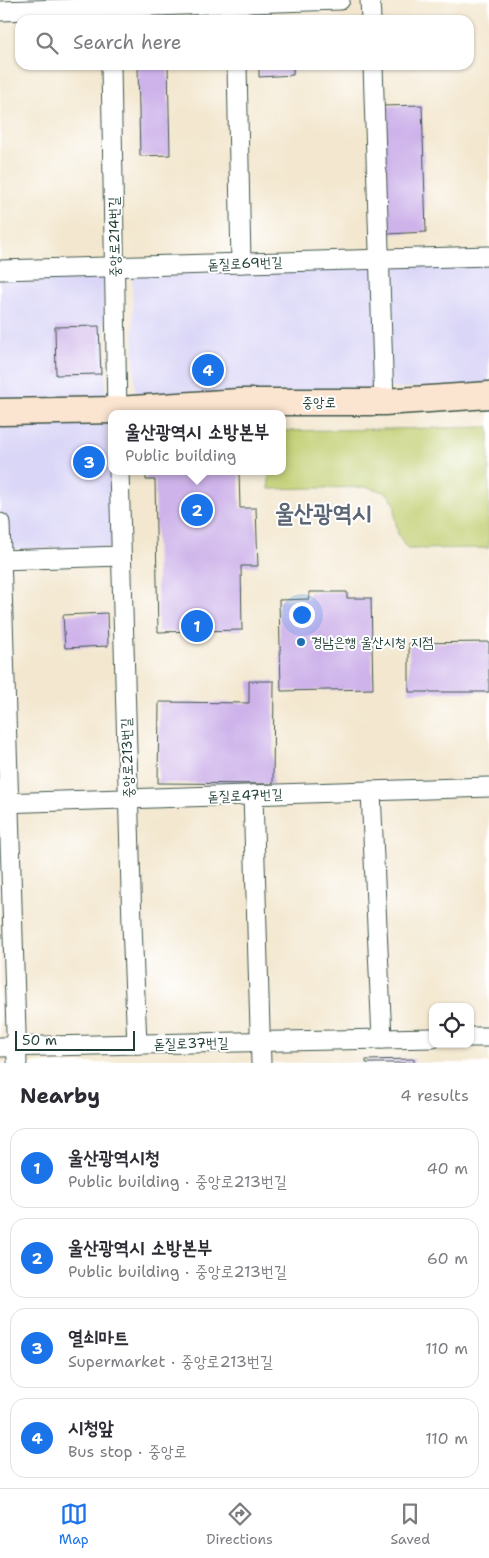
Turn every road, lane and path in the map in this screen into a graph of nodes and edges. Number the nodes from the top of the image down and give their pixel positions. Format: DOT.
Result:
graph roads {
  1 [pos="340,0"];
  2 [pos="370,0"];
  3 [pos="236,8"];
  4 [pos="110,9"];
  5 [pos="0,11"];
  6 [pos="371,15"];
  7 [pos="111,70"];
  8 [pos="237,70"];
  9 [pos="372,70"];
  10 [pos="489,256"];
  11 [pos="379,259"];
  12 [pos="241,263"];
  13 [pos="114,267"];
  14 [pos="0,270"];
  15 [pos="489,395"];
  16 [pos="384,402"];
  17 [pos="117,410"];
  18 [pos="141,410"];
  19 [pos="0,412"];
  20 [pos="108,412"];
  21 [pos="119,475"];
  22 [pos="0,523"];
  23 [pos="121,556"];
  24 [pos="1,560"];
  25 [pos="489,787"];
  26 [pos="371,791"];
  27 [pos="253,795"];
  28 [pos="128,799"];
  29 [pos="4,803"];
  30 [pos="474,1037"];
  31 [pos="489,1037"];
  32 [pos="429,1038"];
  33 [pos="382,1039"];
  34 [pos="260,1042"];
  35 [pos="137,1044"];
  36 [pos="11,1053"];
  37 [pos="260,1063"];
  1 -- 3 [label="street"];
  2 -- 6 [label="street"];
  3 -- 4 [label="street"];
  4 -- 5 [label="street"];
  7 -- 13 [label="street, 중앙로214번길"];
  8 -- 12 [label="street"];
  9 -- 11 [label="street"];
  10 -- 11 [label="street, 돋질로69번길"];
  11 -- 12 [label="street, 돋질로69번길"];
  11 -- 16 [label="street"];
  12 -- 13 [label="street, 돋질로69번길"];
  13 -- 14 [label="street, 돋질로69번길"];
  13 -- 17 [label="street, 중앙로214번길"];
  15 -- 16 [label="main road, 중앙로"];
  16 -- 18 [label="main road, 중앙로"];
  19 -- 20 [label="main road, 중앙로"];
  21 -- 23 [label="street, 중앙로213번길"];
  22 -- 24 [label="street"];
  23 -- 24 [label="street"];
  23 -- 28 [label="street, 중앙로213번길"];
  24 -- 29 [label="street"];
  25 -- 26 [label="street, 돋질로47번길"];
  26 -- 27 [label="street, 돋질로47번길"];
  26 -- 33 [label="street"];
  27 -- 28 [label="street, 돋질로47번길"];
  27 -- 34 [label="street"];
  28 -- 29 [label="street, 돋질로47번길"];
  28 -- 35 [label="street, 중앙로213번길"];
  29 -- 36 [label="street"];
  30 -- 31 [label="street"];
  32 -- 33 [label="street, 돋질로37번길"];
  33 -- 34 [label="street, 돋질로37번길"];
  34 -- 35 [label="street, 돋질로37번길"];
  34 -- 37 [label="street"];
  35 -- 36 [label="street, 돋질로37번길"];
}
